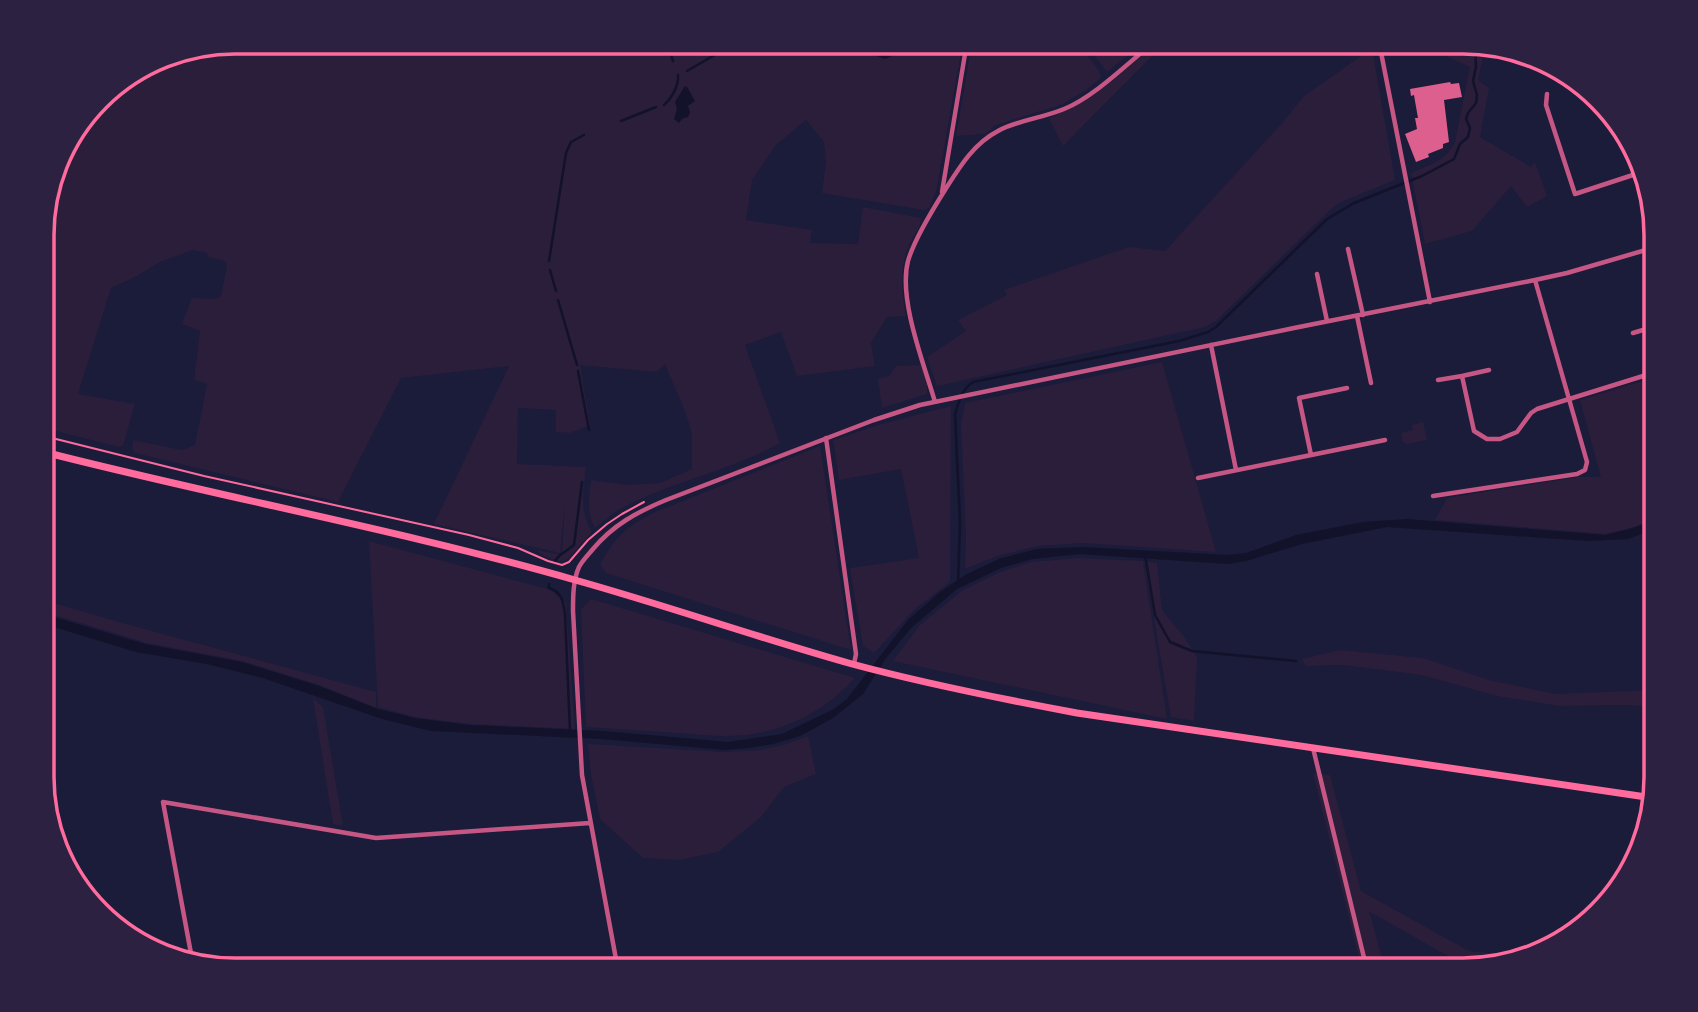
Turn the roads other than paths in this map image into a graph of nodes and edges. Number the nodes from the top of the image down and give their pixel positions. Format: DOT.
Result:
graph roads {
  1 [pos="965,54"];
  2 [pos="1139,54"];
  3 [pos="1381,54"];
  4 [pos="1547,94"];
  5 [pos="1633,175"];
  6 [pos="941,196"];
  7 [pos="1348,249"];
  8 [pos="1643,251"];
  9 [pos="1317,274"];
  10 [pos="1535,280"];
  11 [pos="1430,302"];
  12 [pos="1360,315"];
  13 [pos="1327,321"];
  14 [pos="1643,330"];
  15 [pos="1633,333"];
  16 [pos="1211,345"];
  17 [pos="1489,370"];
  18 [pos="1462,376"];
  19 [pos="1643,376"];
  20 [pos="1438,380"];
  21 [pos="1371,383"];
  22 [pos="1347,388"];
  23 [pos="1569,399"];
  24 [pos="935,402"];
  25 [pos="826,438"];
  26 [pos="1385,440"];
  27 [pos="54,454"];
  28 [pos="1311,455"];
  29 [pos="1236,470"];
  30 [pos="1198,478"];
  31 [pos="1433,496"];
  32 [pos="576,580"];
  33 [pos="854,664"];
  34 [pos="1312,747"];
  35 [pos="1642,796"];
  36 [pos="590,822"];
  37 [pos="191,953"];
  38 [pos="1364,957"];
  39 [pos="616,958"];
  1 -- 6 [label="street"];
  2 -- 6 [label="street"];
  3 -- 11 [label="street"];
  4 -- 5 [label="street"];
  6 -- 24 [label="street"];
  7 -- 12 [label="street"];
  8 -- 10 [label="street"];
  9 -- 13 [label="street"];
  10 -- 11 [label="street"];
  10 -- 23 [label="street"];
  11 -- 12 [label="street"];
  12 -- 13 [label="street"];
  12 -- 21 [label="street"];
  13 -- 16 [label="street"];
  14 -- 15 [label="street"];
  16 -- 24 [label="street"];
  16 -- 29 [label="street"];
  17 -- 18 [label="street"];
  18 -- 20 [label="street"];
  18 -- 23 [label="street"];
  19 -- 23 [label="street"];
  22 -- 28 [label="street"];
  23 -- 31 [label="street"];
  24 -- 25 [label="street"];
  25 -- 32 [label="street"];
  25 -- 33 [label="street"];
  26 -- 28 [label="street"];
  27 -- 32 [label="main road"];
  28 -- 29 [label="street"];
  29 -- 30 [label="street"];
  32 -- 33 [label="main road"];
  32 -- 36 [label="street"];
  33 -- 34 [label="main road"];
  34 -- 35 [label="main road"];
  34 -- 38 [label="street"];
  36 -- 37 [label="street"];
  36 -- 39 [label="street"];
}
